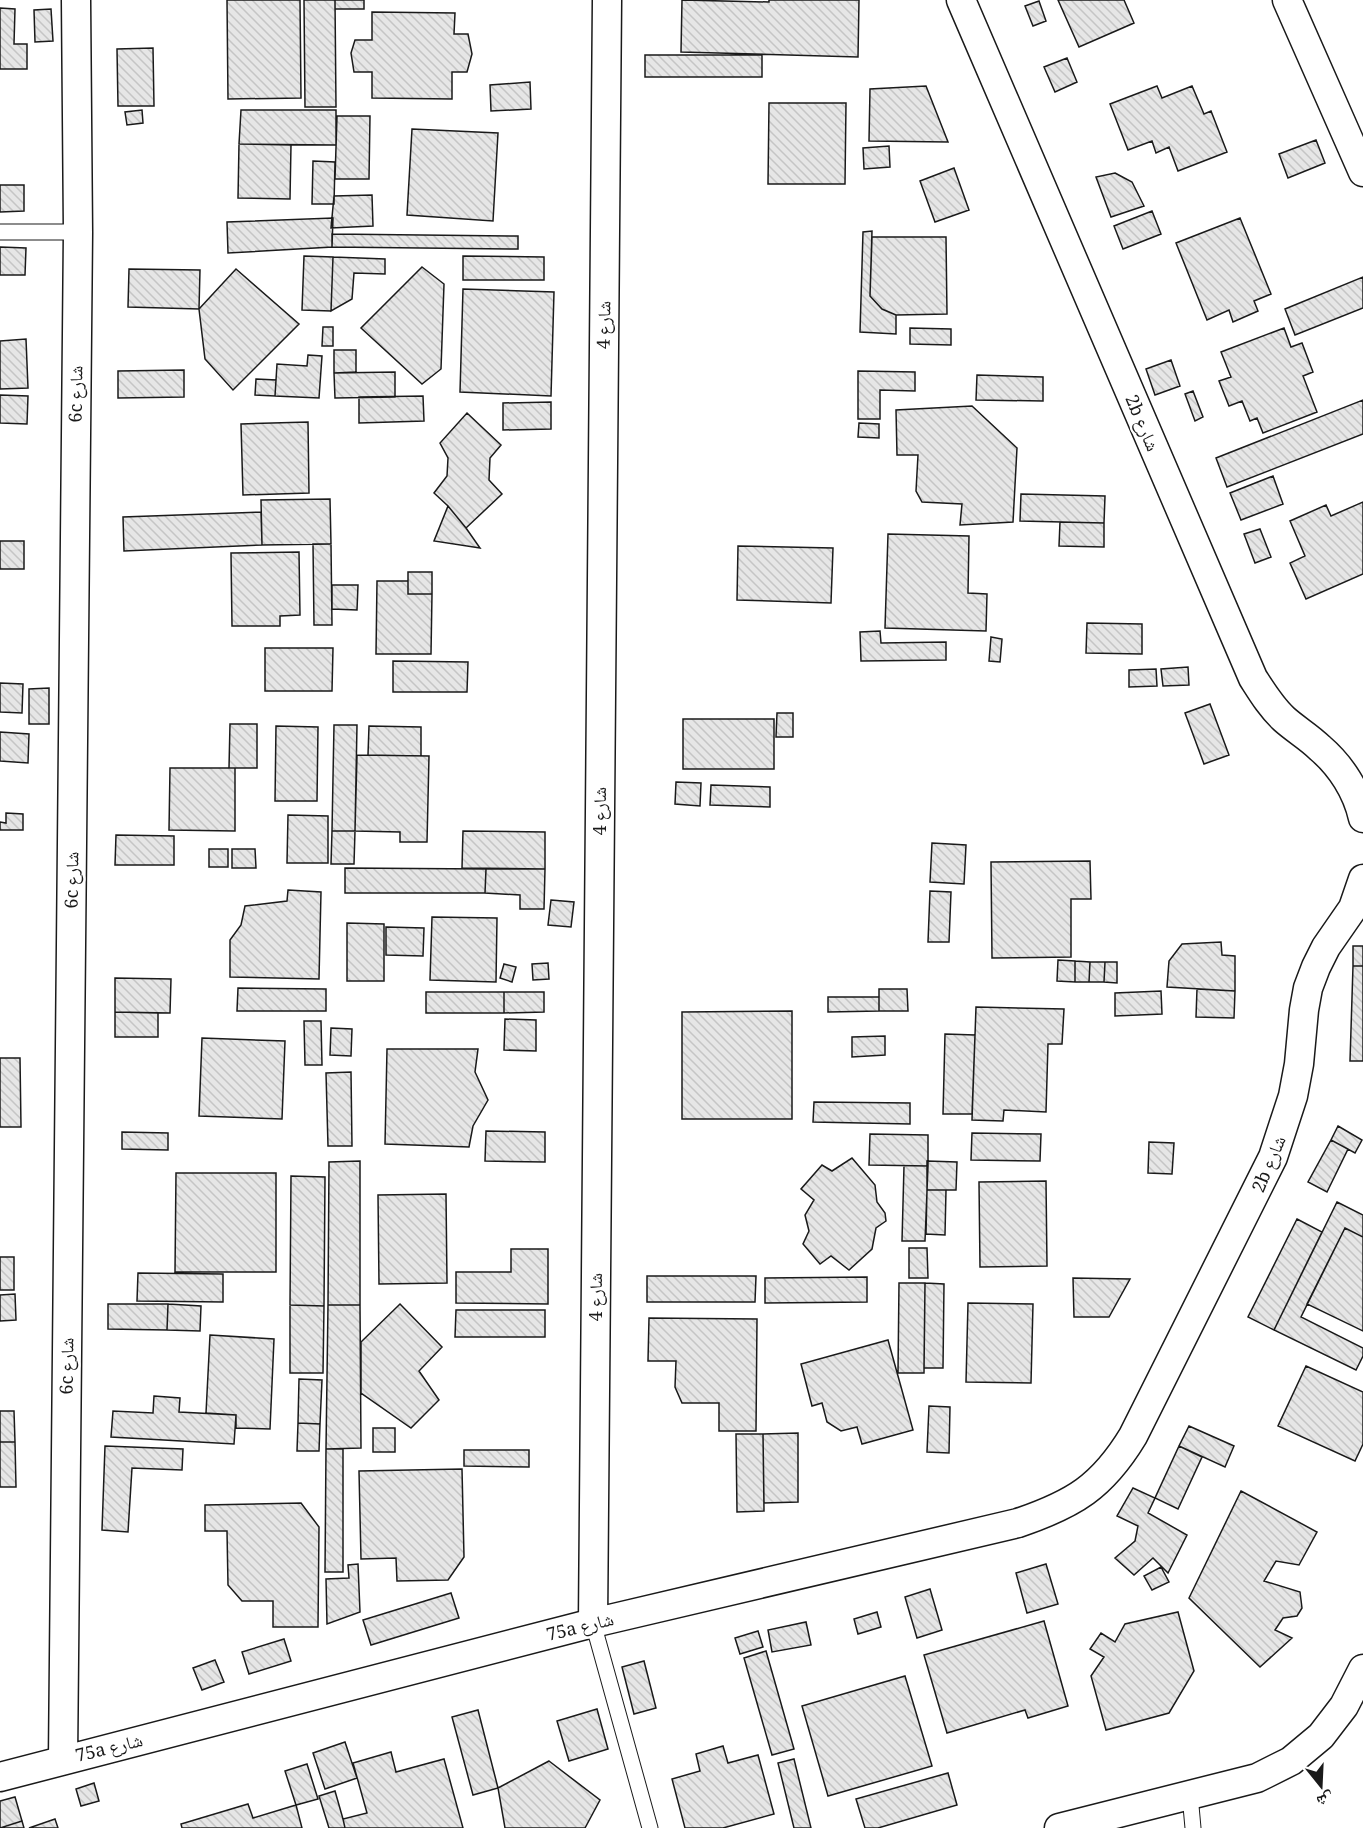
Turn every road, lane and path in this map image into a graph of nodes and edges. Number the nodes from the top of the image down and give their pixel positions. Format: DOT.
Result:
graph roads {
  1 [pos="76,0"];
  2 [pos="607,0"];
  3 [pos="961,0"];
  4 [pos="1287,0"];
  5 [pos="1363,172"];
  6 [pos="0,232"];
  7 [pos="78,232"];
  8 [pos="1363,818"];
  9 [pos="1363,879"];
  10 [pos="1133,1436"];
  11 [pos="593,1623"];
  12 [pos="1363,1669"];
  13 [pos="63,1760"];
  14 [pos="0,1777"];
  15 [pos="1190,1795"];
  16 [pos="650,1828"];
  17 [pos="1059,1828"];
  18 [pos="1193,1828"];
  1 -- 7 [label="street, 6c شارع"];
  2 -- 11 [label="street, شارع 4"];
  3 -- 8 [label="street, 2b شارع"];
  4 -- 5 [label="street"];
  6 -- 7 [label="lane"];
  7 -- 13 [label="street, 6c شارع"];
  9 -- 10 [label="street, 2b شارع"];
  10 -- 11 [label="street, 75a شارع"];
  11 -- 13 [label="street, 75a شارع"];
  11 -- 16 [label="lane"];
  12 -- 15 [label="street"];
  13 -- 14 [label="street, 75a شارع"];
  15 -- 17 [label="street"];
  15 -- 18 [label="lane"];
}
